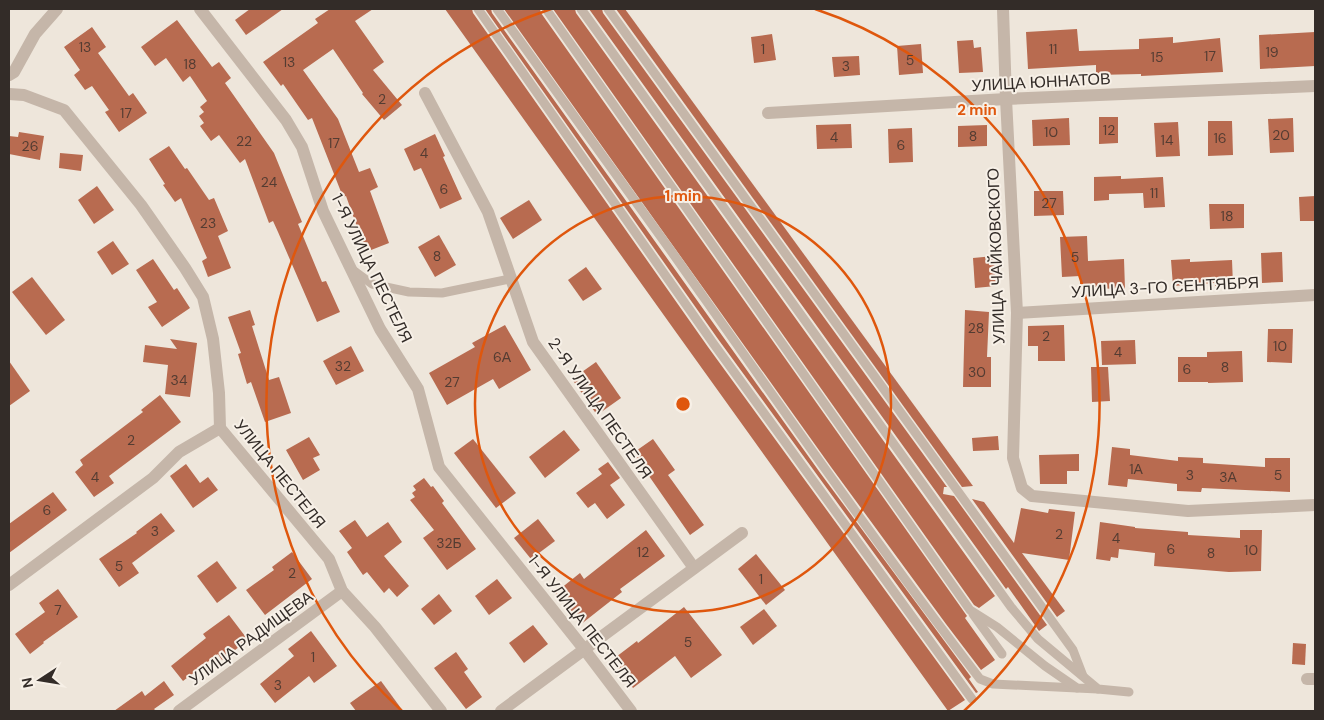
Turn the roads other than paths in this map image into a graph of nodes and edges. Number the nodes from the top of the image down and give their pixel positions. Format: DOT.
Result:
graph roads {
  1 [pos="58,9"];
  2 [pos="200,9"];
  3 [pos="478,9"];
  4 [pos="497,9"];
  5 [pos="546,9"];
  6 [pos="581,9"];
  7 [pos="608,9"];
  8 [pos="1003,9"];
  9 [pos="9,75"];
  10 [pos="1315,86"];
  11 [pos="9,94"];
  12 [pos="425,94"];
  13 [pos="1006,99"];
  14 [pos="768,114"];
  15 [pos="350,268"];
  16 [pos="510,278"];
  17 [pos="1315,295"];
  18 [pos="1016,313"];
  19 [pos="220,428"];
  20 [pos="1315,505"];
  21 [pos="742,533"];
  22 [pos="694,568"];
  23 [pos="9,585"];
  24 [pos="342,591"];
  25 [pos="970,610"];
  26 [pos="584,649"];
  27 [pos="1002,654"];
  28 [pos="1084,678"];
  29 [pos="1077,688"];
  30 [pos="1098,689"];
  31 [pos="1129,692"];
  32 [pos="972,699"];
  33 [pos="179,711"];
  34 [pos="441,711"];
  35 [pos="501,711"];
  36 [pos="631,711"];
  1 -- 9 [label="street"];
  2 -- 15 [label="street, 1-Я УЛИЦА ПЕСТЕЛЯ"];
  3 -- 32 [label="lane"];
  4 -- 29 [label="lane"];
  5 -- 25 [label="lane"];
  6 -- 28 [label="lane"];
  7 -- 28 [label="lane"];
  8 -- 13 [label="street, УЛИЦА ЧАЙКОВСКОГО"];
  10 -- 13 [label="street, УЛИЦА ЮННАТОВ"];
  11 -- 19 [label="street, УЛИЦА ПЕСТЕЛЯ"];
  12 -- 16 [label="street, 2-Я УЛИЦА ПЕСТЕЛЯ"];
  13 -- 14 [label="street, УЛИЦА ЮННАТОВ"];
  13 -- 18 [label="street, УЛИЦА ЧАЙКОВСКОГО"];
  15 -- 16 [label="lane"];
  15 -- 26 [label="street, 1-Я УЛИЦА ПЕСТЕЛЯ"];
  16 -- 22 [label="street, 2-Я УЛИЦА ПЕСТЕЛЯ"];
  17 -- 18 [label="street, УЛИЦА 3-ГО СЕНТЯБРЯ"];
  18 -- 20 [label="street, УЛИЦА ЧАЙКОВСКОГО"];
  19 -- 23 [label="street"];
  19 -- 24 [label="street, УЛИЦА ПЕСТЕЛЯ"];
  21 -- 22 [label="street"];
  22 -- 26 [label="street"];
  24 -- 33 [label="street, УЛИЦА РАДИЩЕВА"];
  24 -- 34 [label="street, УЛИЦА ПЕСТЕЛЯ"];
  25 -- 27 [label="lane"];
  25 -- 29 [label="lane"];
  26 -- 35 [label="street"];
  26 -- 36 [label="street, 1-Я УЛИЦА ПЕСТЕЛЯ"];
  28 -- 30 [label="lane"];
  29 -- 30 [label="lane"];
  30 -- 31 [label="lane"];
}
